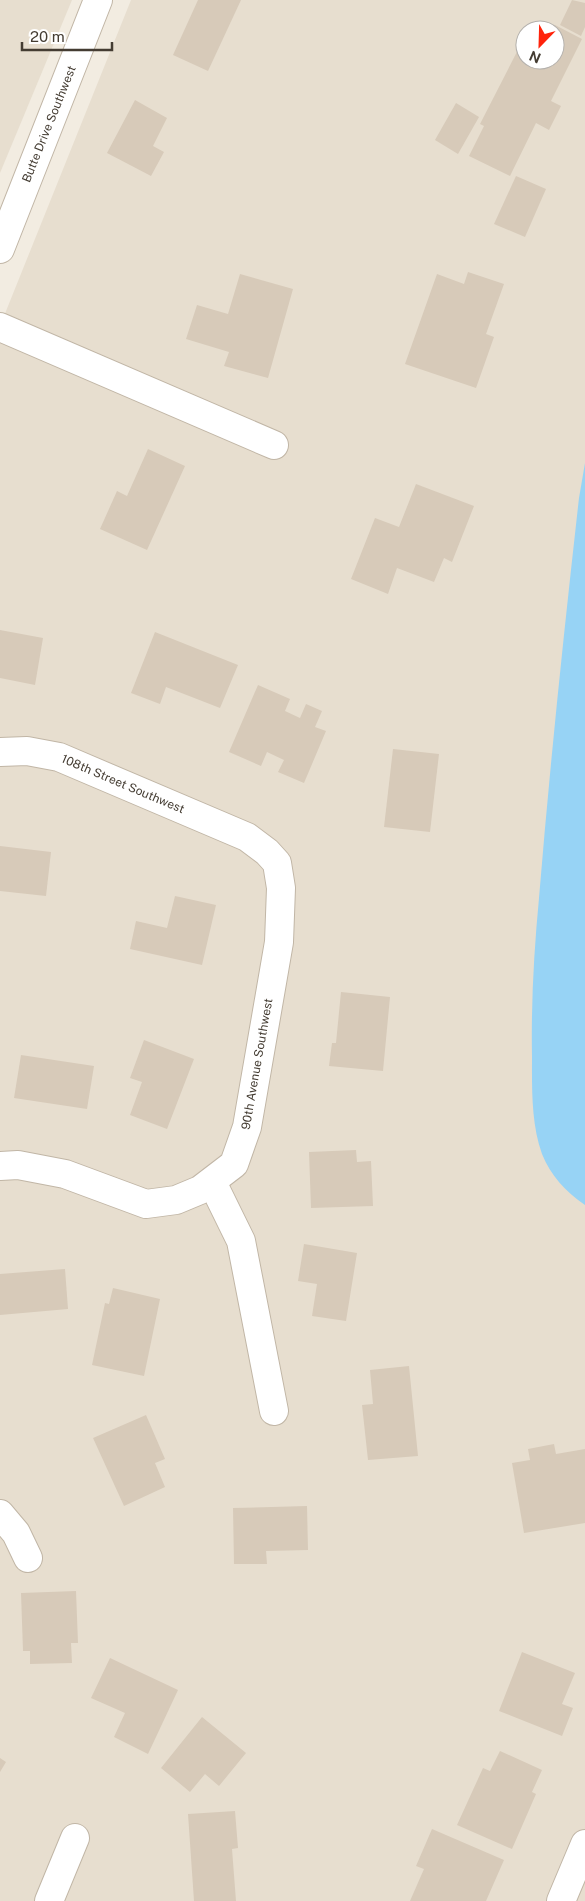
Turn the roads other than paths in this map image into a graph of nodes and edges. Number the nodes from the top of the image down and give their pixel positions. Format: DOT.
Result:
graph roads {
  1 [pos="98,0"];
  2 [pos="0,249"];
  3 [pos="0,327"];
  4 [pos="274,445"];
  5 [pos="0,752"];
  6 [pos="213,822"];
  7 [pos="0,1166"];
  8 [pos="212,1182"];
  9 [pos="274,1411"];
  10 [pos="0,1514"];
  11 [pos="28,1558"];
  12 [pos="75,1838"];
  13 [pos="585,1844"];
  14 [pos="49,1901"];
  15 [pos="561,1901"];
  1 -- 2 [label="street, Butte Drive Southwest"];
  3 -- 4 [label="street"];
  5 -- 6 [label="street, 108th Street Southwest"];
  6 -- 8 [label="street, 90th Avenue Southwest"];
  7 -- 8 [label="street, 90th Avenue Southwest"];
  8 -- 9 [label="street"];
  10 -- 11 [label="street"];
  12 -- 14 [label="street"];
  13 -- 15 [label="street"];
}
